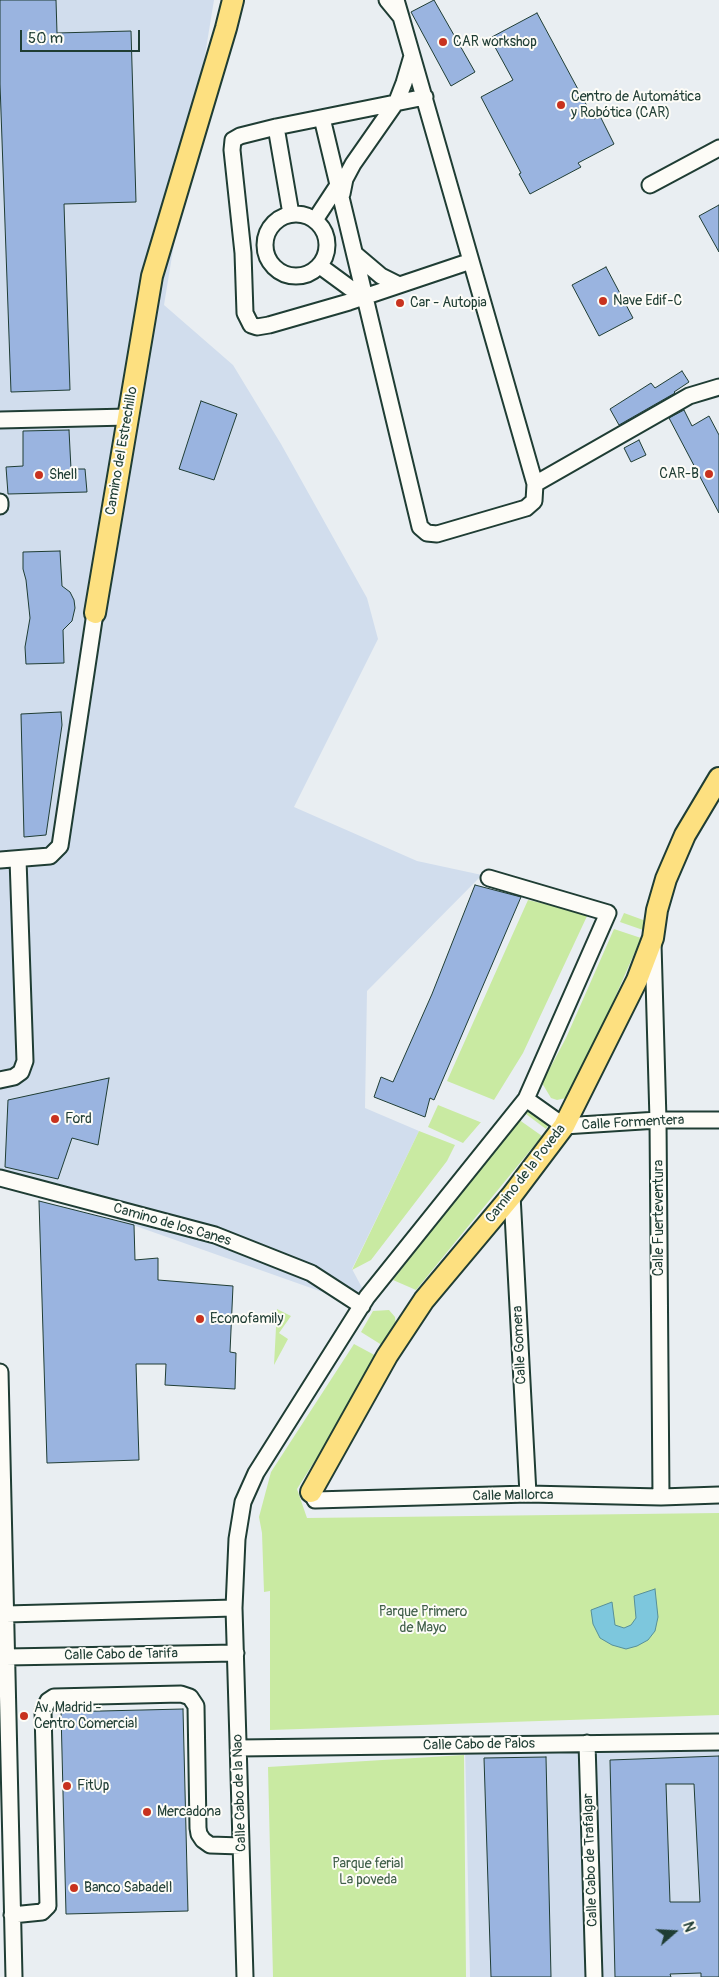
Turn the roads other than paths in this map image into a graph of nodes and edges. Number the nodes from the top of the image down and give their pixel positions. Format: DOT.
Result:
graph roads {
  1 [pos="233,0"];
  2 [pos="387,0"];
  3 [pos="396,0"];
  4 [pos="401,18"];
  5 [pos="412,54"];
  6 [pos="425,97"];
  7 [pos="397,101"];
  8 [pos="322,118"];
  9 [pos="276,127"];
  10 [pos="719,148"];
  11 [pos="650,185"];
  12 [pos="340,190"];
  13 [pos="291,214"];
  14 [pos="315,220"];
  15 [pos="264,249"];
  16 [pos="243,253"];
  17 [pos="355,254"];
  18 [pos="471,261"];
  19 [pos="320,266"];
  20 [pos="399,285"];
  21 [pos="365,296"];
  22 [pos="719,387"];
  23 [pos="128,417"];
  24 [pos="0,420"];
  25 [pos="535,484"];
  26 [pos="0,502"];
  27 [pos="0,506"];
  28 [pos="95,614"];
  29 [pos="719,778"];
  30 [pos="18,859"];
  31 [pos="0,860"];
  32 [pos="489,878"];
  33 [pos="653,938"];
  34 [pos="0,1080"];
  35 [pos="526,1099"];
  36 [pos="658,1120"];
  37 [pos="719,1120"];
  38 [pos="564,1126"];
  39 [pos="0,1178"];
  40 [pos="512,1195"];
  41 [pos="362,1306"];
  42 [pos="0,1372"];
  43 [pos="311,1492"];
  44 [pos="528,1494"];
  45 [pos="719,1495"];
  46 [pos="661,1498"];
  47 [pos="234,1608"];
  48 [pos="6,1614"];
  49 [pos="236,1653"];
  50 [pos="6,1656"];
  51 [pos="719,1742"];
  52 [pos="587,1743"];
  53 [pos="238,1748"];
  54 [pos="241,1846"];
  55 [pos="12,1915"];
  56 [pos="14,1977"];
  57 [pos="245,1977"];
  58 [pos="594,1977"];
  1 -- 23 [label="main road, Camino del Estrechillo"];
  2 -- 4 [label="street"];
  3 -- 4 [label="street"];
  4 -- 5 [label="street"];
  5 -- 6 [label="street"];
  5 -- 7 [label="street"];
  6 -- 7 [label="street"];
  6 -- 18 [label="street"];
  7 -- 8 [label="street"];
  7 -- 12 [label="street"];
  8 -- 9 [label="street"];
  8 -- 12 [label="street"];
  9 -- 13 [label="street"];
  9 -- 16 [label="street"];
  10 -- 11 [label="street"];
  12 -- 14 [label="street"];
  12 -- 17 [label="street"];
  13 -- 14 [label="street"];
  13 -- 15 [label="street"];
  14 -- 19 [label="street"];
  15 -- 16 [label="street"];
  15 -- 19 [label="street"];
  16 -- 21 [label="street"];
  17 -- 20 [label="street"];
  17 -- 21 [label="street"];
  18 -- 20 [label="street"];
  18 -- 25 [label="street"];
  19 -- 21 [label="street"];
  20 -- 21 [label="street"];
  21 -- 25 [label="street"];
  22 -- 25 [label="street"];
  23 -- 24 [label="street"];
  23 -- 28 [label="main road, Camino del Estrechillo"];
  26 -- 27 [label="street"];
  28 -- 30 [label="street, Camino del Estrechillo"];
  29 -- 33 [label="main road, Camino de la Poveda"];
  30 -- 31 [label="street, Camino del Estrechillo"];
  30 -- 34 [label="street"];
  32 -- 35 [label="street"];
  33 -- 36 [label="street, Calle Fuerteventura"];
  33 -- 38 [label="main road, Camino de la Poveda"];
  35 -- 38 [label="street, Calle Formentera"];
  35 -- 41 [label="street"];
  36 -- 37 [label="street, Calle Formentera"];
  36 -- 38 [label="street, Calle Formentera"];
  36 -- 46 [label="street, Calle Fuerteventura"];
  38 -- 40 [label="main road, Camino de la Poveda"];
  39 -- 41 [label="street, Camino de los Canes"];
  40 -- 43 [label="main road, Camino de la Poveda"];
  40 -- 44 [label="street, Calle Gomera"];
  41 -- 47 [label="street"];
  42 -- 48 [label="street"];
  43 -- 44 [label="street, Calle Mallorca"];
  44 -- 46 [label="street, Calle Mallorca"];
  45 -- 46 [label="street, Calle Mallorca"];
  47 -- 48 [label="street"];
  47 -- 49 [label="street, Calle Cabo de la Nao"];
  48 -- 50 [label="street"];
  49 -- 50 [label="street, Calle Cabo de Tarifa"];
  49 -- 53 [label="street, Calle Cabo de la Nao"];
  50 -- 55 [label="street"];
  51 -- 52 [label="street, Calle Cabo de Palos"];
  52 -- 53 [label="street, Calle Cabo de Palos"];
  52 -- 58 [label="street, Calle Cabo de Trafalgar"];
  53 -- 54 [label="street, Calle Cabo de la Nao"];
  54 -- 55 [label="street"];
  54 -- 57 [label="street, Calle Cabo de la Nao"];
  55 -- 56 [label="street"];
}
